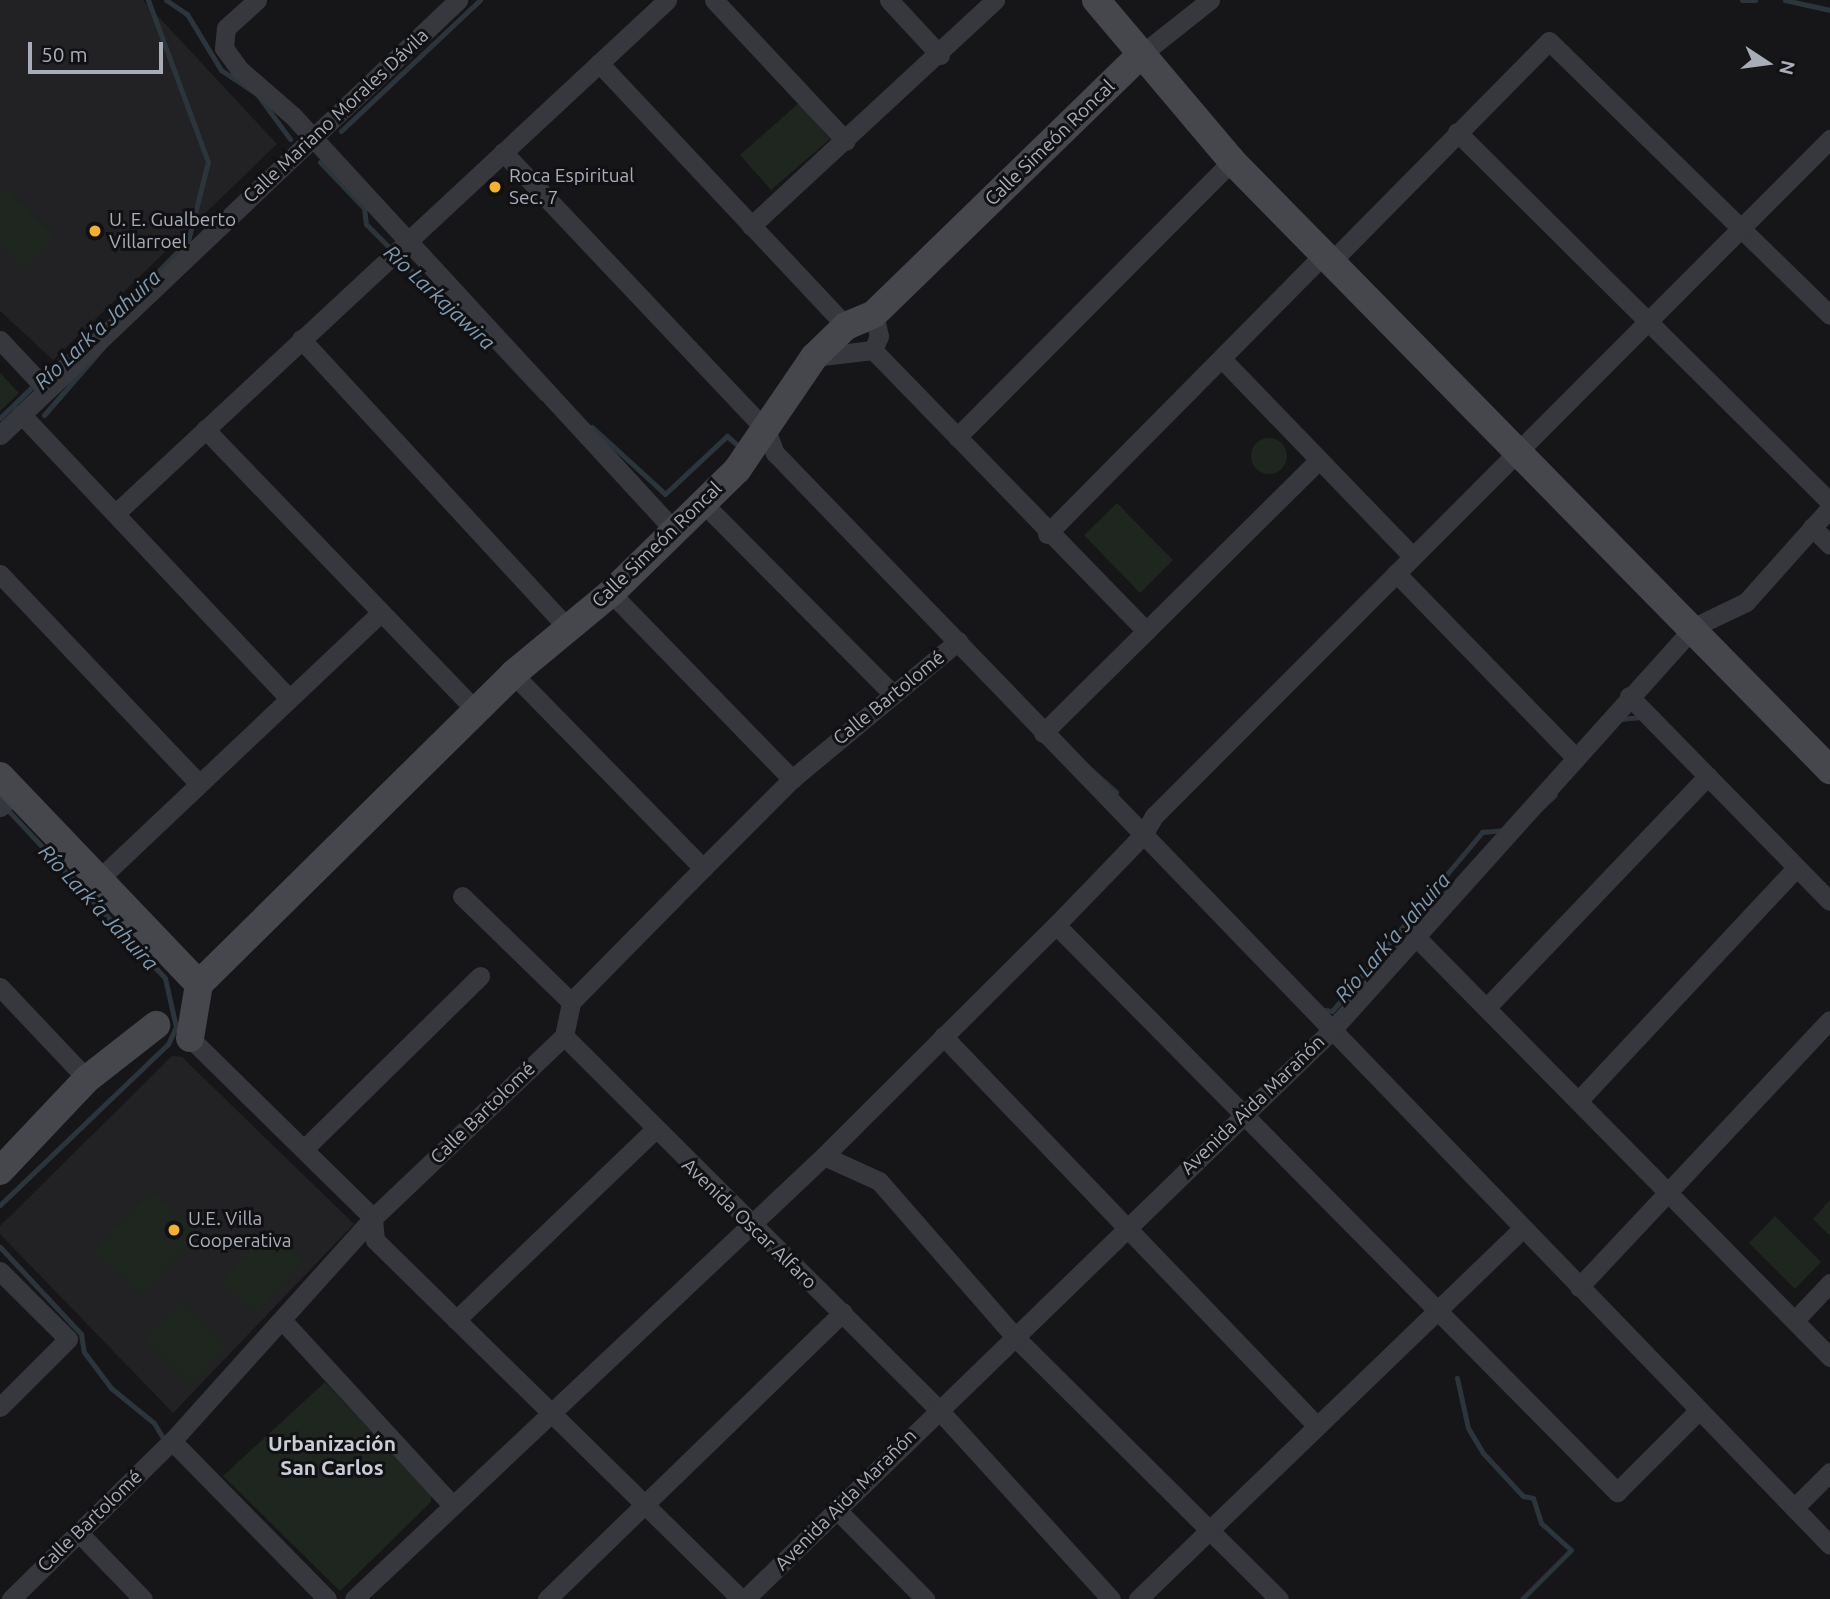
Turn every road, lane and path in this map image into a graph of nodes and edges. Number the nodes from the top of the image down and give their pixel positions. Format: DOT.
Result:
graph roads {
  1 [pos="257,0"];
  2 [pos="458,0"];
  3 [pos="667,0"];
  4 [pos="714,0"];
  5 [pos="889,0"];
  6 [pos="995,0"];
  7 [pos="1096,0"];
  8 [pos="1210,0"];
  9 [pos="940,55"];
  10 [pos="1138,57"];
  11 [pos="599,64"];
  12 [pos="1457,132"];
  13 [pos="311,139"];
  14 [pos="1830,139"];
  15 [pos="845,141"];
  16 [pos="503,152"];
  17 [pos="1232,161"];
  18 [pos="751,226"];
  19 [pos="1742,229"];
  20 [pos="404,242"];
  21 [pos="1328,258"];
  22 [pos="874,313"];
  23 [pos="1830,315"];
  24 [pos="1647,324"];
  25 [pos="846,326"];
  26 [pos="301,339"];
  27 [pos="0,341"];
  28 [pos="873,350"];
  29 [pos="814,357"];
  30 [pos="1222,359"];
  31 [pos="47,390"];
  32 [pos="21,414"];
  33 [pos="205,429"];
  34 [pos="766,430"];
  35 [pos="0,435"];
  36 [pos="957,437"];
  37 [pos="1519,449"];
  38 [pos="1319,460"];
  39 [pos="701,501"];
  40 [pos="1830,502"];
  41 [pos="1830,508"];
  42 [pos="116,513"];
  43 [pos="1812,527"];
  44 [pos="673,529"];
  45 [pos="1047,534"];
  46 [pos="1830,545"];
  47 [pos="1412,556"];
  48 [pos="1396,573"];
  49 [pos="0,574"];
  50 [pos="611,593"];
  51 [pos="381,612"];
  52 [pos="567,627"];
  53 [pos="1694,627"];
  54 [pos="1146,631"];
  55 [pos="958,641"];
  56 [pos="513,674"];
  57 [pos="890,691"];
  58 [pos="1629,696"];
  59 [pos="288,697"];
  60 [pos="476,711"];
  61 [pos="1794,732"];
  62 [pos="1043,733"];
  63 [pos="1830,743"];
  64 [pos="1576,758"];
  65 [pos="1830,770"];
  66 [pos="1708,776"];
  67 [pos="792,779"];
  68 [pos="198,783"];
  69 [pos="5,792"];
  70 [pos="1143,835"];
  71 [pos="1797,867"];
  72 [pos="703,868"];
  73 [pos="99,880"];
  74 [pos="462,896"];
  75 [pos="1830,901"];
  76 [pos="1056,925"];
  77 [pos="1416,937"];
  78 [pos="480,975"];
  79 [pos="199,984"];
  80 [pos="0,987"];
  81 [pos="571,1002"];
  82 [pos="1486,1008"];
  83 [pos="1830,1020"];
  84 [pos="156,1025"];
  85 [pos="1332,1030"];
  86 [pos="564,1036"];
  87 [pos="943,1036"];
  88 [pos="190,1038"];
  89 [pos="87,1079"];
  90 [pos="1578,1101"];
  91 [pos="1241,1114"];
  92 [pos="653,1131"];
  93 [pos="304,1149"];
  94 [pos="824,1156"];
  95 [pos="0,1171"];
  96 [pos="1667,1192"];
  97 [pos="373,1218"];
  98 [pos="748,1227"];
  99 [pos="1126,1227"];
  100 [pos="1522,1229"];
  101 [pos="0,1271"];
  102 [pos="1830,1283"];
  103 [pos="1579,1287"];
  104 [pos="843,1312"];
  105 [pos="1434,1312"];
  106 [pos="282,1320"];
  107 [pos="456,1320"];
  108 [pos="1794,1320"];
  109 [pos="1017,1339"];
  110 [pos="1830,1357"];
  111 [pos="0,1407"];
  112 [pos="938,1409"];
  113 [pos="552,1410"];
  114 [pos="1699,1410"];
  115 [pos="1317,1426"];
  116 [pos="172,1441"];
  117 [pos="1830,1472"];
  118 [pos="646,1502"];
  119 [pos="451,1504"];
  120 [pos="1794,1508"];
  121 [pos="836,1509"];
  122 [pos="78,1532"];
  123 [pos="1211,1532"];
  124 [pos="1830,1545"];
  125 [pos="12,1599"];
  126 [pos="143,1599"];
  127 [pos="327,1599"];
  128 [pos="354,1599"];
  129 [pos="547,1599"];
  130 [pos="743,1599"];
  131 [pos="925,1599"];
  132 [pos="1111,1599"];
  133 [pos="1138,1599"];
  134 [pos="1279,1599"];
  1 -- 13 [label="street"];
  2 -- 13 [label="street, Calle Mariano Morales Dávila"];
  3 -- 11 [label="street"];
  4 -- 15 [label="street"];
  5 -- 9 [label="street"];
  6 -- 9 [label="street"];
  7 -- 10 [label="street"];
  8 -- 10 [label="street"];
  9 -- 15 [label="street"];
  10 -- 17 [label="street"];
  10 -- 22 [label="street, Calle Simeón Roncal"];
  11 -- 16 [label="street"];
  11 -- 18 [label="street"];
  12 -- 19 [label="street"];
  12 -- 21 [label="street"];
  12 -- 24 [label="street"];
  13 -- 20 [label="street"];
  13 -- 31 [label="street, Calle Mariano Morales Dávila"];
  14 -- 19 [label="street"];
  15 -- 18 [label="street"];
  16 -- 20 [label="street"];
  16 -- 34 [label="street"];
  17 -- 21 [label="street"];
  17 -- 36 [label="street"];
  18 -- 25 [label="street"];
  19 -- 23 [label="street"];
  19 -- 24 [label="street"];
  20 -- 26 [label="street"];
  20 -- 44 [label="street"];
  21 -- 30 [label="street"];
  21 -- 37 [label="street"];
  22 -- 25 [label="street, Calle Simeón Roncal"];
  22 -- 28 [label="street"];
  24 -- 37 [label="street"];
  24 -- 40 [label="street"];
  25 -- 29 [label="street, Calle Simeón Roncal"];
  26 -- 33 [label="street"];
  26 -- 52 [label="street"];
  27 -- 31 [label="street"];
  28 -- 29 [label="street"];
  28 -- 36 [label="street"];
  29 -- 34 [label="street, Calle Simeón Roncal"];
  30 -- 38 [label="street"];
  30 -- 45 [label="street"];
  31 -- 32 [label="street, Calle Mariano Morales Dávila"];
  32 -- 35 [label="street, Calle Mariano Morales Dávila"];
  32 -- 42 [label="street"];
  33 -- 42 [label="street"];
  33 -- 51 [label="street"];
  34 -- 39 [label="street, Calle Simeón Roncal"];
  34 -- 55 [label="street"];
  36 -- 45 [label="street"];
  37 -- 47 [label="street"];
  37 -- 53 [label="street"];
  38 -- 47 [label="street"];
  38 -- 54 [label="street"];
  39 -- 44 [label="street, Calle Simeón Roncal"];
  39 -- 57 [label="street"];
  41 -- 43 [label="street, Avenida Aida Marañón"];
  42 -- 59 [label="street"];
  43 -- 46 [label="street"];
  43 -- 53 [label="street, Avenida Aida Marañón"];
  44 -- 50 [label="street, Calle Simeón Roncal"];
  45 -- 54 [label="street"];
  47 -- 48 [label="street"];
  48 -- 64 [label="street"];
  48 -- 70 [label="street"];
  49 -- 68 [label="street"];
  50 -- 52 [label="street, Calle Simeón Roncal"];
  50 -- 67 [label="street"];
  51 -- 59 [label="street"];
  51 -- 60 [label="street"];
  52 -- 56 [label="street, Calle Simeón Roncal"];
  53 -- 58 [label="street, Avenida Aida Marañón"];
  53 -- 61 [label="street"];
  54 -- 62 [label="street"];
  55 -- 57 [label="street, Calle Bartolomé"];
  55 -- 62 [label="street"];
  56 -- 60 [label="street, Calle Simeón Roncal"];
  56 -- 72 [label="street"];
  57 -- 67 [label="street, Calle Bartolomé"];
  58 -- 64 [label="street, Avenida Aida Marañón"];
  58 -- 66 [label="street"];
  59 -- 68 [label="street"];
  60 -- 79 [label="street, Calle Simeón Roncal"];
  61 -- 63 [label="street"];
  61 -- 65 [label="street"];
  62 -- 70 [label="street"];
  64 -- 77 [label="street, Avenida Aida Marañón"];
  66 -- 71 [label="street"];
  66 -- 82 [label="street"];
  67 -- 72 [label="street, Calle Bartolomé"];
  68 -- 73 [label="street"];
  69 -- 73 [label="street"];
  70 -- 76 [label="street"];
  70 -- 85 [label="street"];
  71 -- 75 [label="street"];
  71 -- 90 [label="street"];
  72 -- 81 [label="street, Calle Bartolomé"];
  73 -- 79 [label="street"];
  74 -- 81 [label="street"];
  76 -- 87 [label="street"];
  76 -- 91 [label="street"];
  77 -- 82 [label="street"];
  77 -- 85 [label="street, Avenida Aida Marañón"];
  78 -- 93 [label="street"];
  79 -- 88 [label="street"];
  80 -- 89 [label="street"];
  81 -- 86 [label="street"];
  82 -- 90 [label="street"];
  83 -- 96 [label="street"];
  84 -- 89 [label="street"];
  85 -- 91 [label="street, Avenida Aida Marañón"];
  85 -- 100 [label="street"];
  86 -- 92 [label="street, Avenida Oscar Alfaro"];
  86 -- 97 [label="street, Calle Bartolomé"];
  87 -- 94 [label="street"];
  87 -- 99 [label="street"];
  88 -- 93 [label="street"];
  89 -- 95 [label="street"];
  90 -- 96 [label="street"];
  91 -- 99 [label="street, Avenida Aida Marañón"];
  91 -- 105 [label="street"];
  92 -- 98 [label="street, Avenida Oscar Alfaro"];
  92 -- 107 [label="street"];
  93 -- 97 [label="street"];
  94 -- 98 [label="street"];
  94 -- 109 [label="street"];
  96 -- 103 [label="street"];
  96 -- 108 [label="street"];
  97 -- 106 [label="street, Calle Bartolomé"];
  97 -- 107 [label="street"];
  98 -- 104 [label="street, Avenida Oscar Alfaro"];
  98 -- 113 [label="street"];
  99 -- 109 [label="street, Avenida Aida Marañón"];
  99 -- 115 [label="street"];
  100 -- 103 [label="street"];
  100 -- 105 [label="street"];
  101 -- 111 [label="street"];
  102 -- 108 [label="street"];
  103 -- 114 [label="street"];
  104 -- 112 [label="street, Avenida Oscar Alfaro"];
  104 -- 118 [label="street"];
  105 -- 114 [label="street"];
  105 -- 115 [label="street"];
  106 -- 116 [label="street, Calle Bartolomé"];
  106 -- 119 [label="street"];
  107 -- 113 [label="street"];
  108 -- 110 [label="street"];
  109 -- 112 [label="street, Avenida Aida Marañón"];
  109 -- 123 [label="street"];
  112 -- 121 [label="street, Avenida Aida Marañón"];
  112 -- 132 [label="street, Avenida Oscar Alfaro"];
  113 -- 118 [label="street"];
  113 -- 119 [label="street"];
  114 -- 120 [label="street"];
  115 -- 123 [label="street"];
  116 -- 122 [label="street, Calle Bartolomé"];
  116 -- 127 [label="street"];
  117 -- 120 [label="street"];
  118 -- 129 [label="street"];
  118 -- 130 [label="street"];
  119 -- 128 [label="street"];
  120 -- 124 [label="street"];
  121 -- 130 [label="street, Avenida Aida Marañón"];
  121 -- 131 [label="street"];
  122 -- 125 [label="street, Calle Bartolomé"];
  122 -- 126 [label="street"];
  123 -- 133 [label="street"];
  123 -- 134 [label="street"];
}
